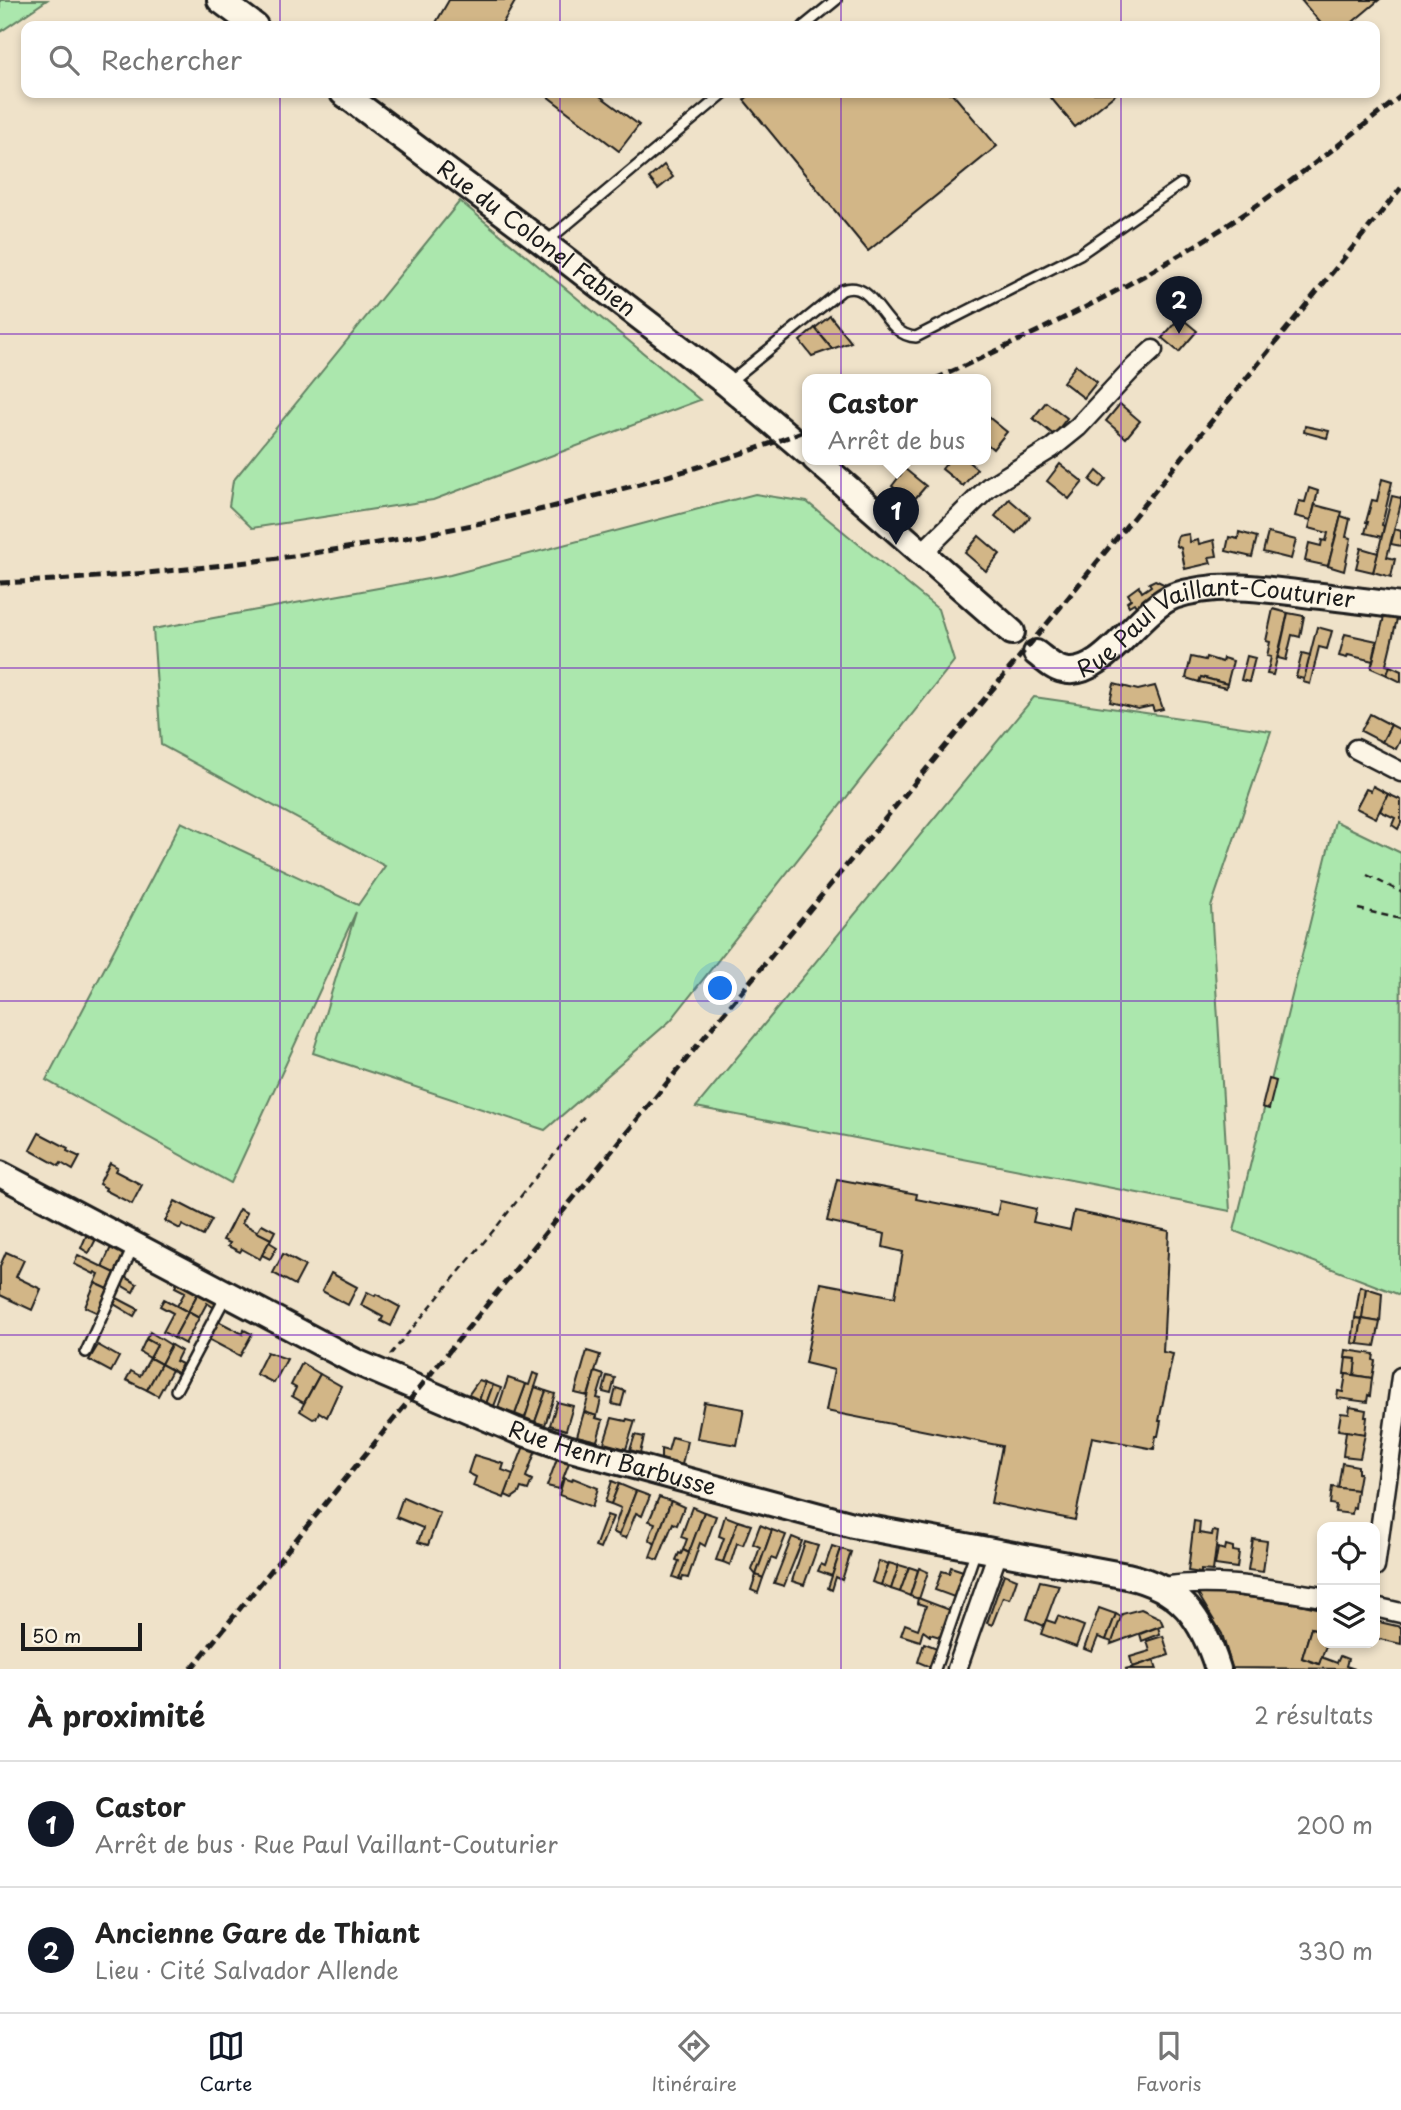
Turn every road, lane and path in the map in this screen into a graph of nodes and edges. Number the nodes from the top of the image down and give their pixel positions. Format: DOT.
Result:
graph roads {
  1 [pos="220,0"];
  2 [pos="836,0"];
  3 [pos="248,21"];
  4 [pos="810,21"];
  5 [pos="350,98"];
  6 [pos="718,98"];
  7 [pos="1181,184"];
  8 [pos="545,244"];
  9 [pos="1153,350"];
  10 [pos="727,384"];
  11 [pos="802,448"];
  12 [pos="822,465"];
  13 [pos="921,554"];
  14 [pos="1401,606"];
  15 [pos="1012,632"];
  16 [pos="1036,653"];
  17 [pos="1356,750"];
  18 [pos="1401,772"];
  19 [pos="1367,875"];
  20 [pos="1401,892"];
  21 [pos="1358,909"];
  22 [pos="1401,919"];
  23 [pos="587,1113"];
  24 [pos="4,1176"];
  25 [pos="134,1246"];
  26 [pos="226,1294"];
  27 [pos="86,1352"];
  28 [pos="377,1371"];
  29 [pos="1401,1377"];
  30 [pos="176,1390"];
  31 [pos="1399,1413"];
  32 [pos="1380,1535"];
  33 [pos="987,1550"];
  34 [pos="1162,1587"];
  35 [pos="1317,1596"];
  36 [pos="1380,1608"];
  37 [pos="1401,1613"];
  38 [pos="935,1669"];
  39 [pos="957,1669"];
  40 [pos="1218,1669"];
  1 -- 3 [label="street"];
  2 -- 4 [label="lane"];
  5 -- 8 [label="street, Rue du Colonel Fabien"];
  6 -- 8 [label="lane"];
  7 -- 10 [label="lane"];
  8 -- 10 [label="street, Rue du Colonel Fabien"];
  9 -- 13 [label="street"];
  10 -- 11 [label="street"];
  12 -- 13 [label="street"];
  13 -- 15 [label="street"];
  14 -- 16 [label="street, Rue Paul Vaillant-Couturier"];
  17 -- 18 [label="street"];
  19 -- 20 [label="path"];
  21 -- 22 [label="path"];
  23 -- 28 [label="path"];
  24 -- 25 [label="street, Rue Henri Barbusse"];
  25 -- 26 [label="street, Rue Henri Barbusse"];
  25 -- 27 [label="lane"];
  26 -- 28 [label="street, Rue Henri Barbusse"];
  26 -- 30 [label="lane"];
  28 -- 33 [label="street, Rue Henri Barbusse"];
  29 -- 31 [label="street"];
  31 -- 32 [label="street"];
  33 -- 34 [label="street, Rue Henri Barbusse"];
  33 -- 38 [label="lane"];
  33 -- 39 [label="street"];
  34 -- 35 [label="street"];
  34 -- 40 [label="street, Rue Henri Barbusse"];
  36 -- 37 [label="street"];
}
